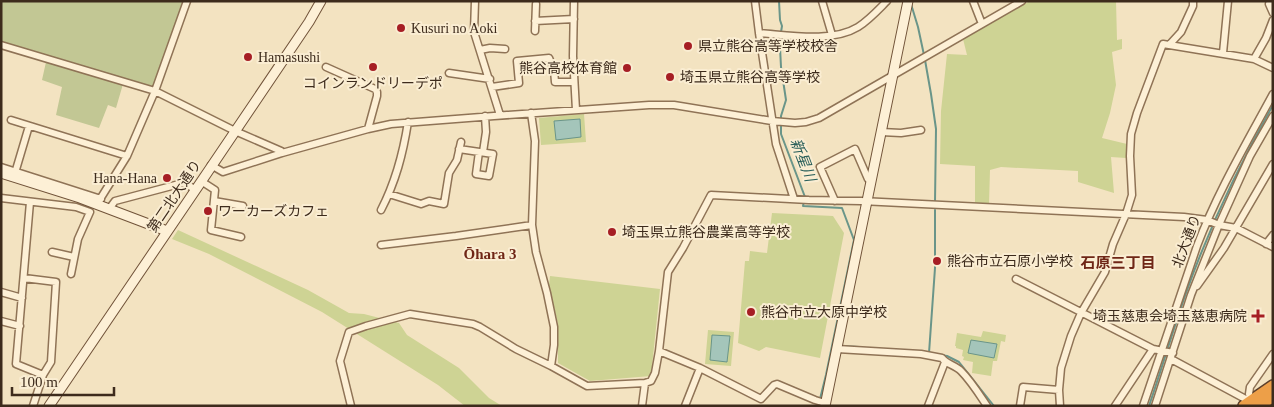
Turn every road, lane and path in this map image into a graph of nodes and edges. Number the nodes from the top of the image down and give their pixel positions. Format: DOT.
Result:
graph roads {
  1 [pos="187,1"];
  2 [pos="321,1"];
  3 [pos="475,1"];
  4 [pos="574,1"];
  5 [pos="755,1"];
  6 [pos="822,1"];
  7 [pos="887,1"];
  8 [pos="973,1"];
  9 [pos="1022,1"];
  10 [pos="1193,1"];
  11 [pos="1228,1"];
  12 [pos="1270,1"];
  13 [pos="908,3"];
  14 [pos="536,4"];
  15 [pos="1273,13"];
  16 [pos="574,19"];
  17 [pos="1273,20"];
  18 [pos="535,21"];
  19 [pos="982,24"];
  20 [pos="535,31"];
  21 [pos="759,33"];
  22 [pos="832,35"];
  23 [pos="1170,44"];
  24 [pos="1,45"];
  25 [pos="505,48"];
  26 [pos="480,50"];
  27 [pos="1223,53"];
  28 [pos="1254,59"];
  29 [pos="326,67"];
  30 [pos="1273,68"];
  31 [pos="449,73"];
  32 [pos="892,75"];
  33 [pos="490,79"];
  34 [pos="574,82"];
  35 [pos="492,87"];
  36 [pos="155,91"];
  37 [pos="1273,94"];
  38 [pos="576,110"];
  39 [pos="531,113"];
  40 [pos="500,115"];
  41 [pos="485,116"];
  42 [pos="1273,116"];
  43 [pos="11,120"];
  44 [pos="774,121"];
  45 [pos="408,122"];
  46 [pos="29,126"];
  47 [pos="368,129"];
  48 [pos="921,130"];
  49 [pos="235,131"];
  50 [pos="880,132"];
  51 [pos="461,142"];
  52 [pos="459,149"];
  53 [pos="282,153"];
  54 [pos="127,156"];
  55 [pos="1273,164"];
  56 [pos="211,165"];
  57 [pos="1,167"];
  58 [pos="1,173"];
  59 [pos="15,174"];
  60 [pos="871,180"];
  61 [pos="201,181"];
  62 [pos="195,190"];
  63 [pos="389,194"];
  64 [pos="1,198"];
  65 [pos="797,200"];
  66 [pos="214,201"];
  67 [pos="835,201"];
  68 [pos="30,202"];
  69 [pos="78,202"];
  70 [pos="99,202"];
  71 [pos="867,202"];
  72 [pos="243,206"];
  73 [pos="109,209"];
  74 [pos="381,210"];
  75 [pos="1126,214"];
  76 [pos="1207,220"];
  77 [pos="532,225"];
  78 [pos="1220,225"];
  79 [pos="1236,228"];
  80 [pos="167,231"];
  81 [pos="1273,234"];
  82 [pos="241,237"];
  83 [pos="1266,244"];
  84 [pos="382,245"];
  85 [pos="1273,247"];
  86 [pos="52,252"];
  87 [pos="74,257"];
  88 [pos="71,274"];
  89 [pos="24,278"];
  90 [pos="1016,279"];
  91 [pos="1,292"];
  92 [pos="1191,295"];
  93 [pos="22,298"];
  94 [pos="1176,306"];
  95 [pos="1187,309"];
  96 [pos="1081,313"];
  97 [pos="1,321"];
  98 [pos="20,326"];
  99 [pos="837,346"];
  100 [pos="1153,349"];
  101 [pos="659,351"];
  102 [pos="1161,351"];
  103 [pos="1273,354"];
  104 [pos="1172,356"];
  105 [pos="945,362"];
  106 [pos="551,366"];
  107 [pos="700,368"];
  108 [pos="43,376"];
  109 [pos="646,383"];
  110 [pos="1273,386"];
  111 [pos="1059,390"];
  112 [pos="1273,396"];
  113 [pos="825,404"];
  114 [pos="1253,405"];
  115 [pos="33,406"];
  116 [pos="49,406"];
  117 [pos="351,406"];
  118 [pos="642,406"];
  119 [pos="685,406"];
  120 [pos="928,406"];
  121 [pos="987,406"];
  122 [pos="1020,406"];
  123 [pos="1060,406"];
  124 [pos="1115,406"];
  125 [pos="1143,406"];
  126 [pos="1155,406"];
  1 -- 36 [label="street"];
  2 -- 49 [label="street, 第二北大通り"];
  3 -- 26 [label="street"];
  4 -- 16 [label="street"];
  5 -- 21 [label="street"];
  6 -- 22 [label="street"];
  7 -- 22 [label="street"];
  8 -- 19 [label="street"];
  9 -- 19 [label="street"];
  10 -- 23 [label="street"];
  11 -- 27 [label="street"];
  12 -- 15 [label="street"];
  13 -- 32 [label="street"];
  14 -- 18 [label="street"];
  16 -- 18 [label="street"];
  16 -- 34 [label="street"];
  17 -- 28 [label="street"];
  18 -- 20 [label="street"];
  19 -- 32 [label="street"];
  21 -- 22 [label="street"];
  21 -- 44 [label="street"];
  23 -- 27 [label="street"];
  23 -- 75 [label="street"];
  24 -- 36 [label="street"];
  25 -- 26 [label="street"];
  26 -- 33 [label="street"];
  27 -- 28 [label="street"];
  28 -- 30 [label="street"];
  29 -- 47 [label="street"];
  31 -- 33 [label="street"];
  32 -- 44 [label="street"];
  32 -- 50 [label="street"];
  33 -- 35 [label="street"];
  34 -- 35 [label="street"];
  34 -- 38 [label="street"];
  35 -- 40 [label="street"];
  36 -- 49 [label="street"];
  36 -- 54 [label="street"];
  37 -- 76 [label="street, 北大通り"];
  38 -- 39 [label="street"];
  38 -- 44 [label="street"];
  39 -- 40 [label="street"];
  39 -- 77 [label="street"];
  40 -- 41 [label="street"];
  41 -- 45 [label="street"];
  41 -- 52 [label="street"];
  42 -- 78 [label="street, 北大通り"];
  43 -- 46 [label="street"];
  44 -- 65 [label="street"];
  45 -- 47 [label="street"];
  45 -- 63 [label="street"];
  46 -- 54 [label="street"];
  46 -- 59 [label="street"];
  47 -- 53 [label="street"];
  48 -- 50 [label="street"];
  49 -- 53 [label="street"];
  49 -- 56 [label="street, 第二北大通り"];
  50 -- 60 [label="street"];
  51 -- 52 [label="street"];
  52 -- 63 [label="street"];
  53 -- 56 [label="street"];
  54 -- 70 [label="street"];
  55 -- 79 [label="street"];
  56 -- 61 [label="street, 第二北大通り"];
  57 -- 59 [label="street"];
  58 -- 59 [label="street"];
  59 -- 69 [label="street"];
  59 -- 70 [label="street"];
  60 -- 67 [label="street"];
  60 -- 71 [label="street"];
  61 -- 62 [label="street, 第二北大通り"];
  61 -- 66 [label="street"];
  62 -- 73 [label="street"];
  62 -- 80 [label="street, 第二北大通り"];
  63 -- 74 [label="street"];
  64 -- 68 [label="street"];
  65 -- 67 [label="street"];
  65 -- 101 [label="street"];
  66 -- 72 [label="street"];
  66 -- 82 [label="street"];
  67 -- 71 [label="street"];
  68 -- 69 [label="street"];
  68 -- 89 [label="street"];
  69 -- 70 [label="street"];
  69 -- 87 [label="street"];
  70 -- 73 [label="street"];
  71 -- 75 [label="street"];
  71 -- 99 [label="street"];
  73 -- 80 [label="street"];
  75 -- 76 [label="street"];
  75 -- 96 [label="street"];
  76 -- 78 [label="street"];
  76 -- 94 [label="street, 北大通り"];
  77 -- 84 [label="street"];
  77 -- 106 [label="street"];
  78 -- 79 [label="street"];
  78 -- 92 [label="street, 北大通り"];
  79 -- 83 [label="street"];
  79 -- 92 [label="street"];
  80 -- 116 [label="street, 第二北大通り"];
  81 -- 83 [label="street"];
  83 -- 85 [label="street"];
  86 -- 87 [label="street"];
  87 -- 88 [label="street"];
  89 -- 93 [label="street"];
  89 -- 108 [label="street"];
  90 -- 96 [label="street"];
  91 -- 93 [label="street"];
  92 -- 95 [label="street, 北大通り"];
  93 -- 98 [label="street"];
  94 -- 95 [label="street"];
  94 -- 102 [label="street, 北大通り"];
  95 -- 104 [label="street, 北大通り"];
  96 -- 100 [label="street"];
  96 -- 111 [label="street"];
  97 -- 98 [label="street"];
  98 -- 108 [label="street"];
  99 -- 105 [label="street"];
  99 -- 113 [label="street"];
  100 -- 102 [label="street"];
  100 -- 124 [label="street"];
  101 -- 107 [label="street"];
  101 -- 109 [label="street"];
  102 -- 104 [label="street"];
  102 -- 125 [label="street, 北大通り"];
  103 -- 114 [label="street"];
  104 -- 114 [label="street"];
  104 -- 126 [label="street, 北大通り"];
  105 -- 120 [label="street"];
  105 -- 121 [label="street"];
  106 -- 109 [label="street"];
  106 -- 117 [label="street"];
  107 -- 113 [label="street"];
  107 -- 119 [label="street"];
  108 -- 115 [label="street"];
  109 -- 118 [label="street"];
  110 -- 114 [label="highway"];
  111 -- 122 [label="street"];
  111 -- 123 [label="street"];
  112 -- 114 [label="highway"];
}
